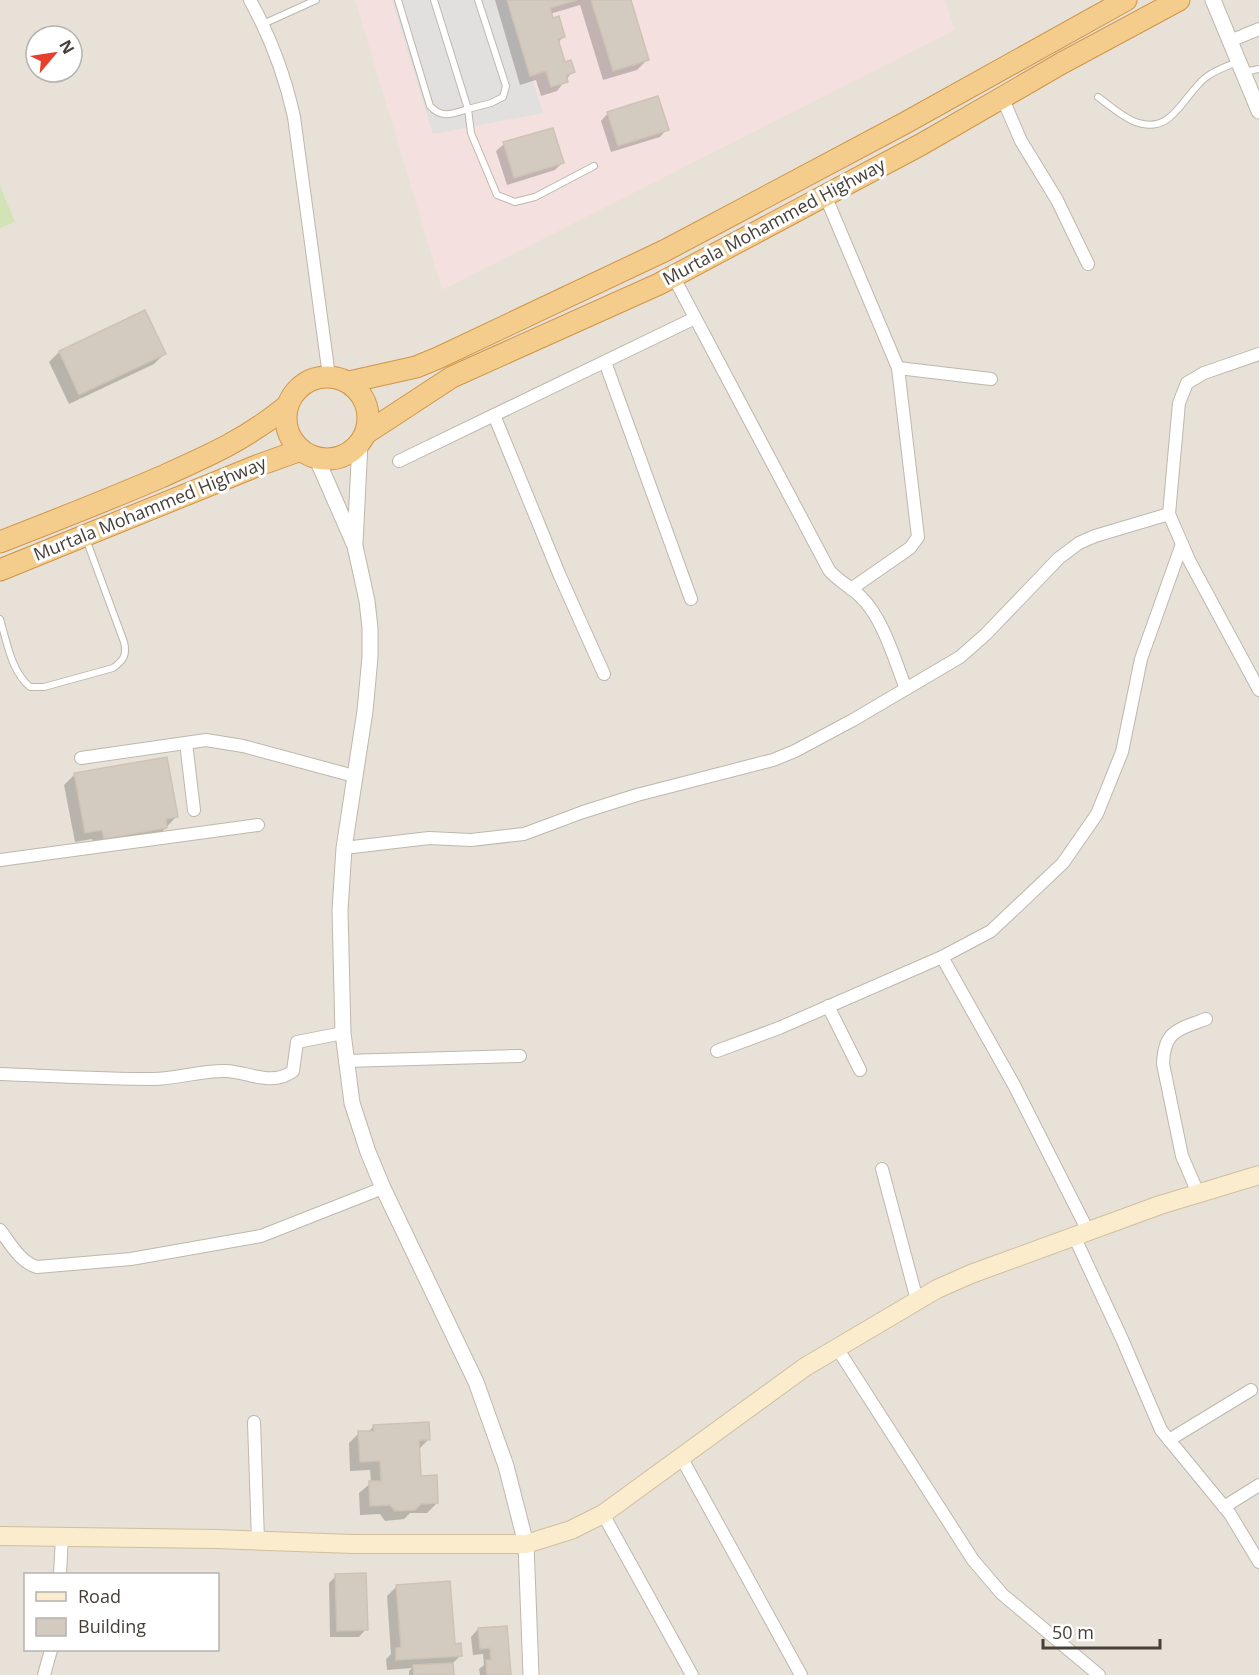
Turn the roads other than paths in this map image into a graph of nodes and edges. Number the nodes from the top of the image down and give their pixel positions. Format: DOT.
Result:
graph roads {
  1 [pos="250,0"];
  2 [pos="316,0"];
  3 [pos="398,0"];
  4 [pos="434,0"];
  5 [pos="478,0"];
  6 [pos="1126,0"];
  7 [pos="1179,0"];
  8 [pos="1213,0"];
  9 [pos="263,24"];
  10 [pos="1259,29"];
  11 [pos="1230,41"];
  12 [pos="1241,67"];
  13 [pos="1259,69"];
  14 [pos="1002,97"];
  15 [pos="1098,97"];
  16 [pos="468,109"];
  17 [pos="1259,111"];
  18 [pos="594,166"];
  19 [pos="825,195"];
  20 [pos="1088,264"];
  21 [pos="673,276"];
  22 [pos="695,318"];
  23 [pos="1259,354"];
  24 [pos="605,362"];
  25 [pos="898,368"];
  26 [pos="339,379"];
  27 [pos="992,379"];
  28 [pos="287,406"];
  29 [pos="494,415"];
  30 [pos="363,439"];
  31 [pos="309,454"];
  32 [pos="399,461"];
  33 [pos="1169,514"];
  34 [pos="84,535"];
  35 [pos="3,538"];
  36 [pos="1182,543"];
  37 [pos="355,546"];
  38 [pos="0,570"];
  39 [pos="850,589"];
  40 [pos="691,599"];
  41 [pos="0,619"];
  42 [pos="604,674"];
  43 [pos="906,688"];
  44 [pos="1259,690"];
  45 [pos="186,743"];
  46 [pos="81,758"];
  47 [pos="354,776"];
  48 [pos="194,810"];
  49 [pos="258,825"];
  50 [pos="344,848"];
  51 [pos="0,860"];
  52 [pos="942,957"];
  53 [pos="828,1006"];
  54 [pos="1206,1019"];
  55 [pos="343,1033"];
  56 [pos="717,1051"];
  57 [pos="520,1056"];
  58 [pos="345,1061"];
  59 [pos="860,1070"];
  60 [pos="0,1074"];
  61 [pos="882,1169"];
  62 [pos="1259,1175"];
  63 [pos="384,1188"];
  64 [pos="1198,1193"];
  65 [pos="0,1230"];
  66 [pos="1081,1234"];
  67 [pos="917,1300"];
  68 [pos="837,1348"];
  69 [pos="1251,1390"];
  70 [pos="254,1422"];
  71 [pos="1169,1440"];
  72 [pos="681,1457"];
  73 [pos="1259,1485"];
  74 [pos="1224,1507"];
  75 [pos="603,1514"];
  76 [pos="0,1536"];
  77 [pos="62,1537"];
  78 [pos="258,1541"];
  79 [pos="526,1544"];
  80 [pos="1259,1562"];
  81 [pos="60,1573"];
  82 [pos="51,1651"];
  83 [pos="44,1675"];
  84 [pos="531,1675"];
  85 [pos="692,1675"];
  86 [pos="801,1675"];
  87 [pos="1100,1675"];
  1 -- 9 [label="street"];
  2 -- 9 [label="lane"];
  3 -- 16 [label="lane"];
  4 -- 16 [label="lane"];
  5 -- 16 [label="lane"];
  6 -- 26 [label="highway, Murtala Mohammed Highway"];
  7 -- 14 [label="highway, Murtala Mohammed Highway"];
  8 -- 11 [label="street"];
  9 -- 26 [label="street"];
  10 -- 11 [label="street"];
  11 -- 12 [label="street"];
  12 -- 13 [label="lane"];
  12 -- 15 [label="lane"];
  12 -- 17 [label="street"];
  14 -- 19 [label="highway, Murtala Mohammed Highway"];
  14 -- 20 [label="street"];
  16 -- 18 [label="lane"];
  19 -- 21 [label="highway, Murtala Mohammed Highway"];
  19 -- 25 [label="street"];
  21 -- 22 [label="street"];
  21 -- 30 [label="highway, Murtala Mohammed Highway"];
  22 -- 24 [label="street"];
  22 -- 39 [label="street"];
  23 -- 33 [label="street"];
  24 -- 29 [label="street"];
  24 -- 40 [label="street"];
  25 -- 27 [label="street"];
  25 -- 39 [label="street"];
  26 -- 28 [label="highway"];
  26 -- 30 [label="highway"];
  28 -- 31 [label="highway"];
  28 -- 35 [label="highway, Murtala Mohammed Highway"];
  29 -- 32 [label="street"];
  29 -- 42 [label="street"];
  30 -- 31 [label="highway"];
  30 -- 37 [label="street"];
  31 -- 34 [label="highway, Murtala Mohammed Highway"];
  31 -- 37 [label="street"];
  33 -- 36 [label="street"];
  33 -- 43 [label="street"];
  34 -- 38 [label="highway, Murtala Mohammed Highway"];
  34 -- 41 [label="lane"];
  36 -- 44 [label="street"];
  36 -- 52 [label="street"];
  37 -- 47 [label="street"];
  39 -- 43 [label="street"];
  43 -- 50 [label="street"];
  45 -- 46 [label="street"];
  45 -- 47 [label="street"];
  45 -- 48 [label="street"];
  47 -- 50 [label="street"];
  49 -- 51 [label="street"];
  50 -- 55 [label="street"];
  52 -- 53 [label="street"];
  52 -- 66 [label="street"];
  53 -- 56 [label="street"];
  53 -- 59 [label="street"];
  54 -- 64 [label="street"];
  55 -- 58 [label="street"];
  55 -- 60 [label="street"];
  57 -- 58 [label="street"];
  58 -- 63 [label="street"];
  61 -- 67 [label="street"];
  62 -- 64 [label="main road"];
  63 -- 65 [label="street"];
  63 -- 79 [label="street"];
  64 -- 66 [label="main road"];
  66 -- 67 [label="main road"];
  66 -- 71 [label="street"];
  67 -- 68 [label="main road"];
  68 -- 72 [label="main road"];
  68 -- 87 [label="street"];
  69 -- 71 [label="street"];
  70 -- 78 [label="street"];
  71 -- 74 [label="street"];
  72 -- 75 [label="main road"];
  72 -- 86 [label="street"];
  73 -- 74 [label="street"];
  74 -- 80 [label="street"];
  75 -- 79 [label="main road"];
  75 -- 85 [label="street"];
  76 -- 77 [label="main road"];
  77 -- 78 [label="main road"];
  77 -- 81 [label="street"];
  78 -- 79 [label="main road"];
  79 -- 84 [label="street"];
  82 -- 83 [label="street"];
}
